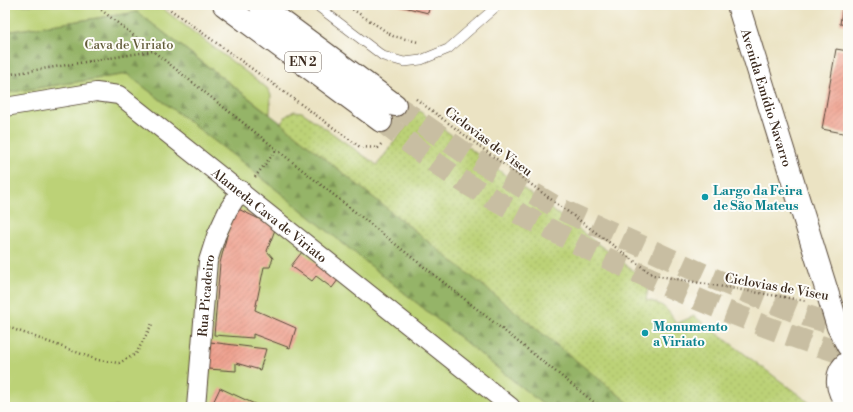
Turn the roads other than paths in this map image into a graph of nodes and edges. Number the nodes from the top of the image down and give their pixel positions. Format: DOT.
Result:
graph roads {
  1 [pos="224,5"];
  2 [pos="260,5"];
  3 [pos="316,5"];
  4 [pos="498,5"];
  5 [pos="738,5"];
  6 [pos="403,105"];
  7 [pos="5,107"];
  8 [pos="382,132"];
  9 [pos="247,185"];
  10 [pos="843,336"];
  11 [pos="845,365"];
  12 [pos="848,403"];
  13 [pos="196,407"];
  14 [pos="511,407"];
  1 -- 8 [label="main road, EN 2"];
  2 -- 6 [label="main road, EN 2"];
  3 -- 4 [label="lane"];
  5 -- 10 [label="main road, Avenida Emídio Navarro"];
  7 -- 9 [label="street, Alameda Cava de Viriato"];
  9 -- 13 [label="street, Rua Picadeiro"];
  9 -- 14 [label="street, Alameda Cava de Viriato"];
  10 -- 11 [label="main road, Avenida Emídio Navarro"];
  11 -- 12 [label="main road"];
}
